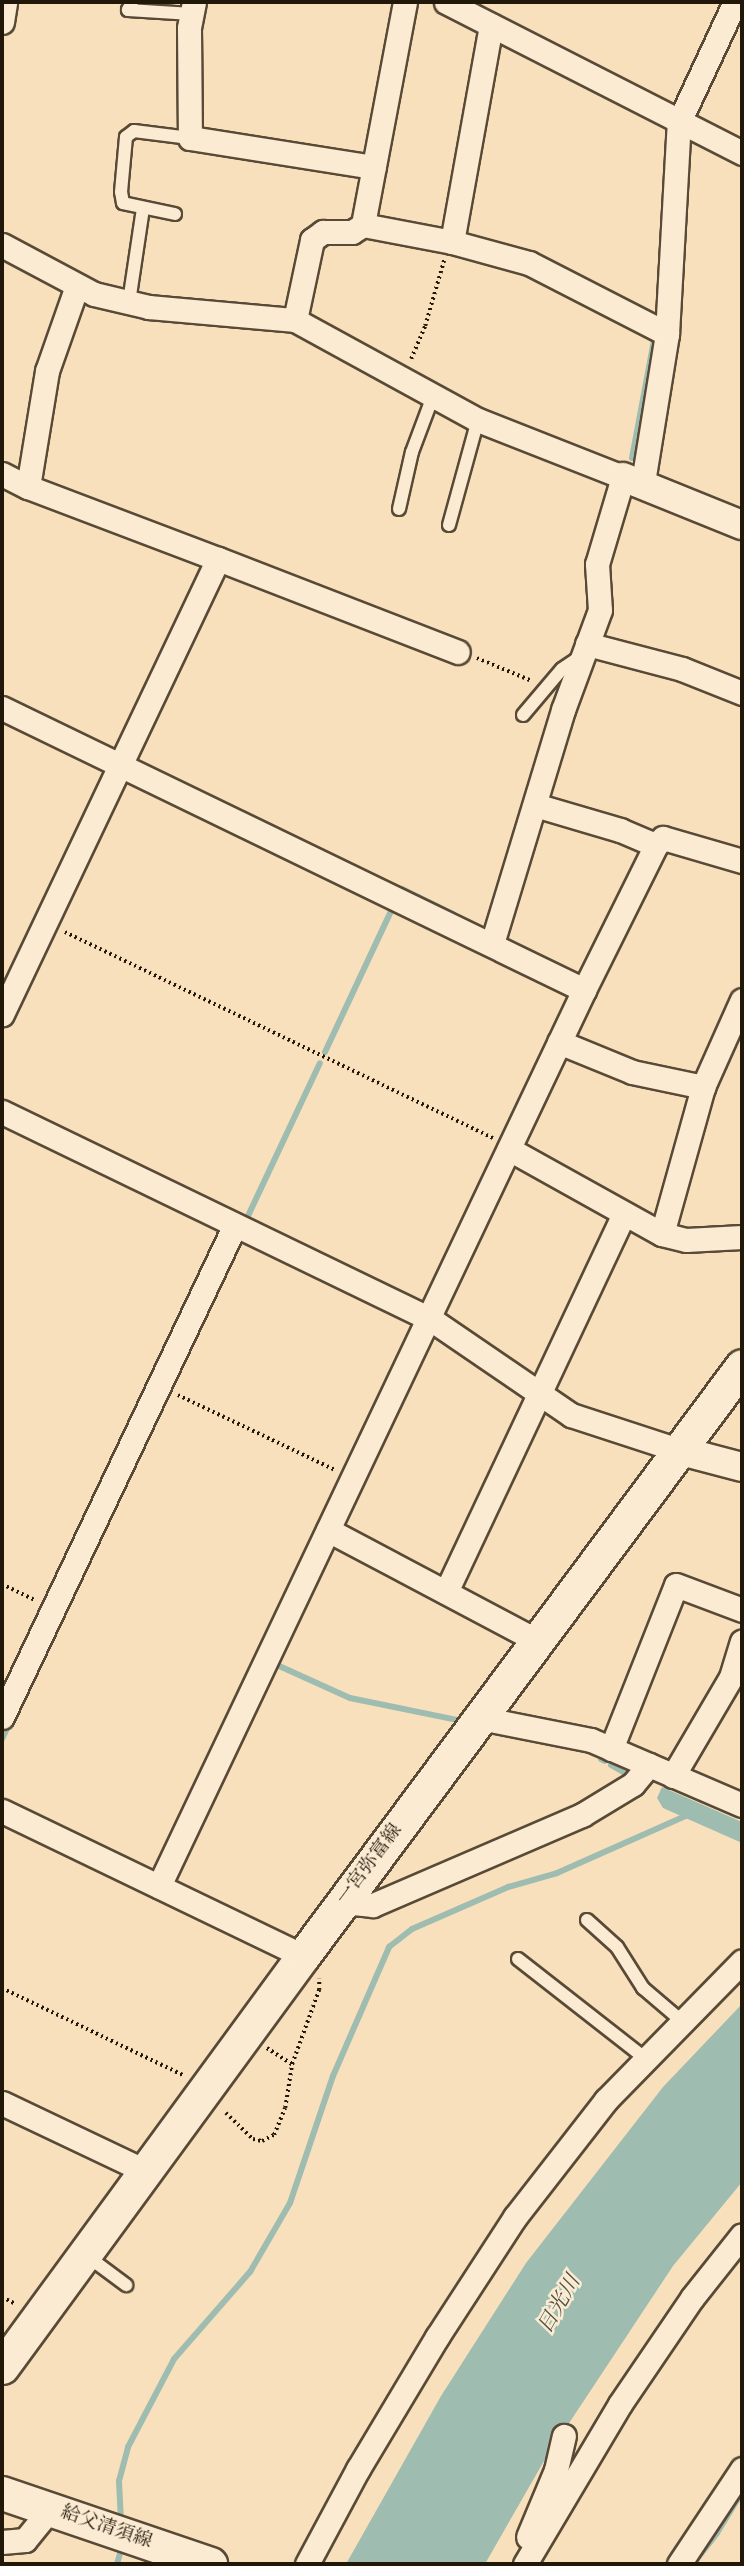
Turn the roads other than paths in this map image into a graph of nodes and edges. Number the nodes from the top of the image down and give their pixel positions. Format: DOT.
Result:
graph roads {
  1 [pos="5,2"];
  2 [pos="132,2"];
  3 [pos="405,2"];
  4 [pos="446,2"];
  5 [pos="735,2"];
  6 [pos="193,8"];
  7 [pos="2,22"];
  8 [pos="491,25"];
  9 [pos="679,122"];
  10 [pos="190,138"];
  11 [pos="742,153"];
  12 [pos="374,167"];
  13 [pos="143,208"];
  14 [pos="176,214"];
  15 [pos="363,225"];
  16 [pos="451,242"];
  17 [pos="2,245"];
  18 [pos="77,286"];
  19 [pos="129,302"];
  20 [pos="295,320"];
  21 [pos="667,334"];
  22 [pos="433,396"];
  23 [pos="478,420"];
  24 [pos="2,474"];
  25 [pos="633,480"];
  26 [pos="28,487"];
  27 [pos="399,509"];
  28 [pos="449,524"];
  29 [pos="742,525"];
  30 [pos="218,559"];
  31 [pos="585,649"];
  32 [pos="458,652"];
  33 [pos="742,693"];
  34 [pos="2,708"];
  35 [pos="523,715"];
  36 [pos="120,765"];
  37 [pos="535,805"];
  38 [pos="656,845"];
  39 [pos="742,861"];
  40 [pos="492,944"];
  41 [pos="584,989"];
  42 [pos="742,1000"];
  43 [pos="2,1014"];
  44 [pos="559,1042"];
  45 [pos="704,1087"];
  46 [pos="2,1112"];
  47 [pos="510,1148"];
  48 [pos="624,1214"];
  49 [pos="235,1225"];
  50 [pos="662,1234"];
  51 [pos="742,1237"];
  52 [pos="429,1318"];
  53 [pos="742,1366"];
  54 [pos="540,1394"];
  55 [pos="681,1451"];
  56 [pos="742,1467"];
  57 [pos="328,1530"];
  58 [pos="446,1592"];
  59 [pos="742,1610"];
  60 [pos="538,1641"];
  61 [pos="742,1642"];
  62 [pos="2,1717"];
  63 [pos="480,1718"];
  64 [pos="611,1749"];
  65 [pos="649,1765"];
  66 [pos="673,1776"];
  67 [pos="742,1805"];
  68 [pos="2,1811"];
  69 [pos="159,1886"];
  70 [pos="343,1902"];
  71 [pos="587,1920"];
  72 [pos="517,1959"];
  73 [pos="300,1960"];
  74 [pos="742,1961"];
  75 [pos="682,2022"];
  76 [pos="646,2059"];
  77 [pos="2,2103"];
  78 [pos="147,2172"];
  79 [pos="742,2235"];
  80 [pos="85,2254"];
  81 [pos="126,2285"];
  82 [pos="2,2367"];
  83 [pos="564,2437"];
  84 [pos="742,2469"];
  85 [pos="2,2493"];
  86 [pos="733,2505"];
  87 [pos="50,2509"];
  88 [pos="2,2542"];
  89 [pos="527,2561"];
  90 [pos="211,2564"];
  91 [pos="307,2564"];
  92 [pos="679,2564"];
  1 -- 7 [label="street"];
  2 -- 6 [label="lane"];
  3 -- 12 [label="street"];
  4 -- 8 [label="street"];
  5 -- 9 [label="street"];
  6 -- 10 [label="street"];
  8 -- 9 [label="street"];
  8 -- 16 [label="street"];
  9 -- 11 [label="street"];
  9 -- 21 [label="street"];
  10 -- 12 [label="street"];
  10 -- 13 [label="lane"];
  12 -- 15 [label="street"];
  13 -- 14 [label="lane"];
  13 -- 19 [label="lane"];
  15 -- 16 [label="street"];
  15 -- 20 [label="street"];
  16 -- 21 [label="street"];
  17 -- 18 [label="street"];
  18 -- 19 [label="street"];
  18 -- 26 [label="street"];
  19 -- 20 [label="street"];
  20 -- 22 [label="street"];
  21 -- 25 [label="street"];
  22 -- 23 [label="street"];
  22 -- 27 [label="lane"];
  23 -- 25 [label="street"];
  23 -- 28 [label="lane"];
  24 -- 26 [label="street"];
  25 -- 29 [label="street"];
  25 -- 31 [label="street"];
  26 -- 30 [label="street"];
  30 -- 32 [label="street"];
  30 -- 36 [label="street"];
  31 -- 33 [label="street"];
  31 -- 35 [label="lane"];
  31 -- 37 [label="street"];
  34 -- 36 [label="street"];
  36 -- 40 [label="street"];
  36 -- 43 [label="street"];
  37 -- 38 [label="street"];
  37 -- 40 [label="street"];
  38 -- 39 [label="street"];
  38 -- 41 [label="street"];
  40 -- 41 [label="street"];
  41 -- 44 [label="street"];
  42 -- 45 [label="street"];
  44 -- 45 [label="street"];
  44 -- 47 [label="street"];
  45 -- 50 [label="street"];
  46 -- 49 [label="street"];
  47 -- 48 [label="street"];
  47 -- 52 [label="street"];
  48 -- 50 [label="street"];
  48 -- 54 [label="street"];
  49 -- 52 [label="street"];
  49 -- 62 [label="street"];
  50 -- 51 [label="street"];
  52 -- 54 [label="street"];
  52 -- 57 [label="street"];
  53 -- 55 [label="main road, 一宮弥富線"];
  54 -- 55 [label="street"];
  54 -- 58 [label="street"];
  55 -- 56 [label="street"];
  55 -- 60 [label="main road, 一宮弥富線"];
  57 -- 58 [label="street"];
  57 -- 69 [label="street"];
  58 -- 60 [label="street"];
  59 -- 64 [label="street"];
  60 -- 63 [label="main road, 一宮弥富線"];
  61 -- 66 [label="street"];
  63 -- 64 [label="street"];
  63 -- 70 [label="main road, 一宮弥富線"];
  64 -- 65 [label="street"];
  65 -- 66 [label="street"];
  65 -- 70 [label="street"];
  66 -- 67 [label="street"];
  68 -- 69 [label="street"];
  69 -- 73 [label="street"];
  70 -- 73 [label="main road, 一宮弥富線"];
  71 -- 75 [label="lane"];
  72 -- 76 [label="lane"];
  73 -- 78 [label="main road, 一宮弥富線"];
  74 -- 75 [label="street"];
  75 -- 76 [label="street"];
  76 -- 91 [label="street"];
  77 -- 78 [label="street"];
  78 -- 80 [label="main road, 一宮弥富線"];
  79 -- 89 [label="street"];
  80 -- 81 [label="lane"];
  80 -- 82 [label="main road, 一宮弥富線"];
  83 -- 89 [label="street"];
  84 -- 86 [label="street"];
  85 -- 87 [label="main road, 給父清須線"];
  86 -- 92 [label="street"];
  87 -- 88 [label="street"];
  87 -- 90 [label="main road, 給父清須線"];
}
